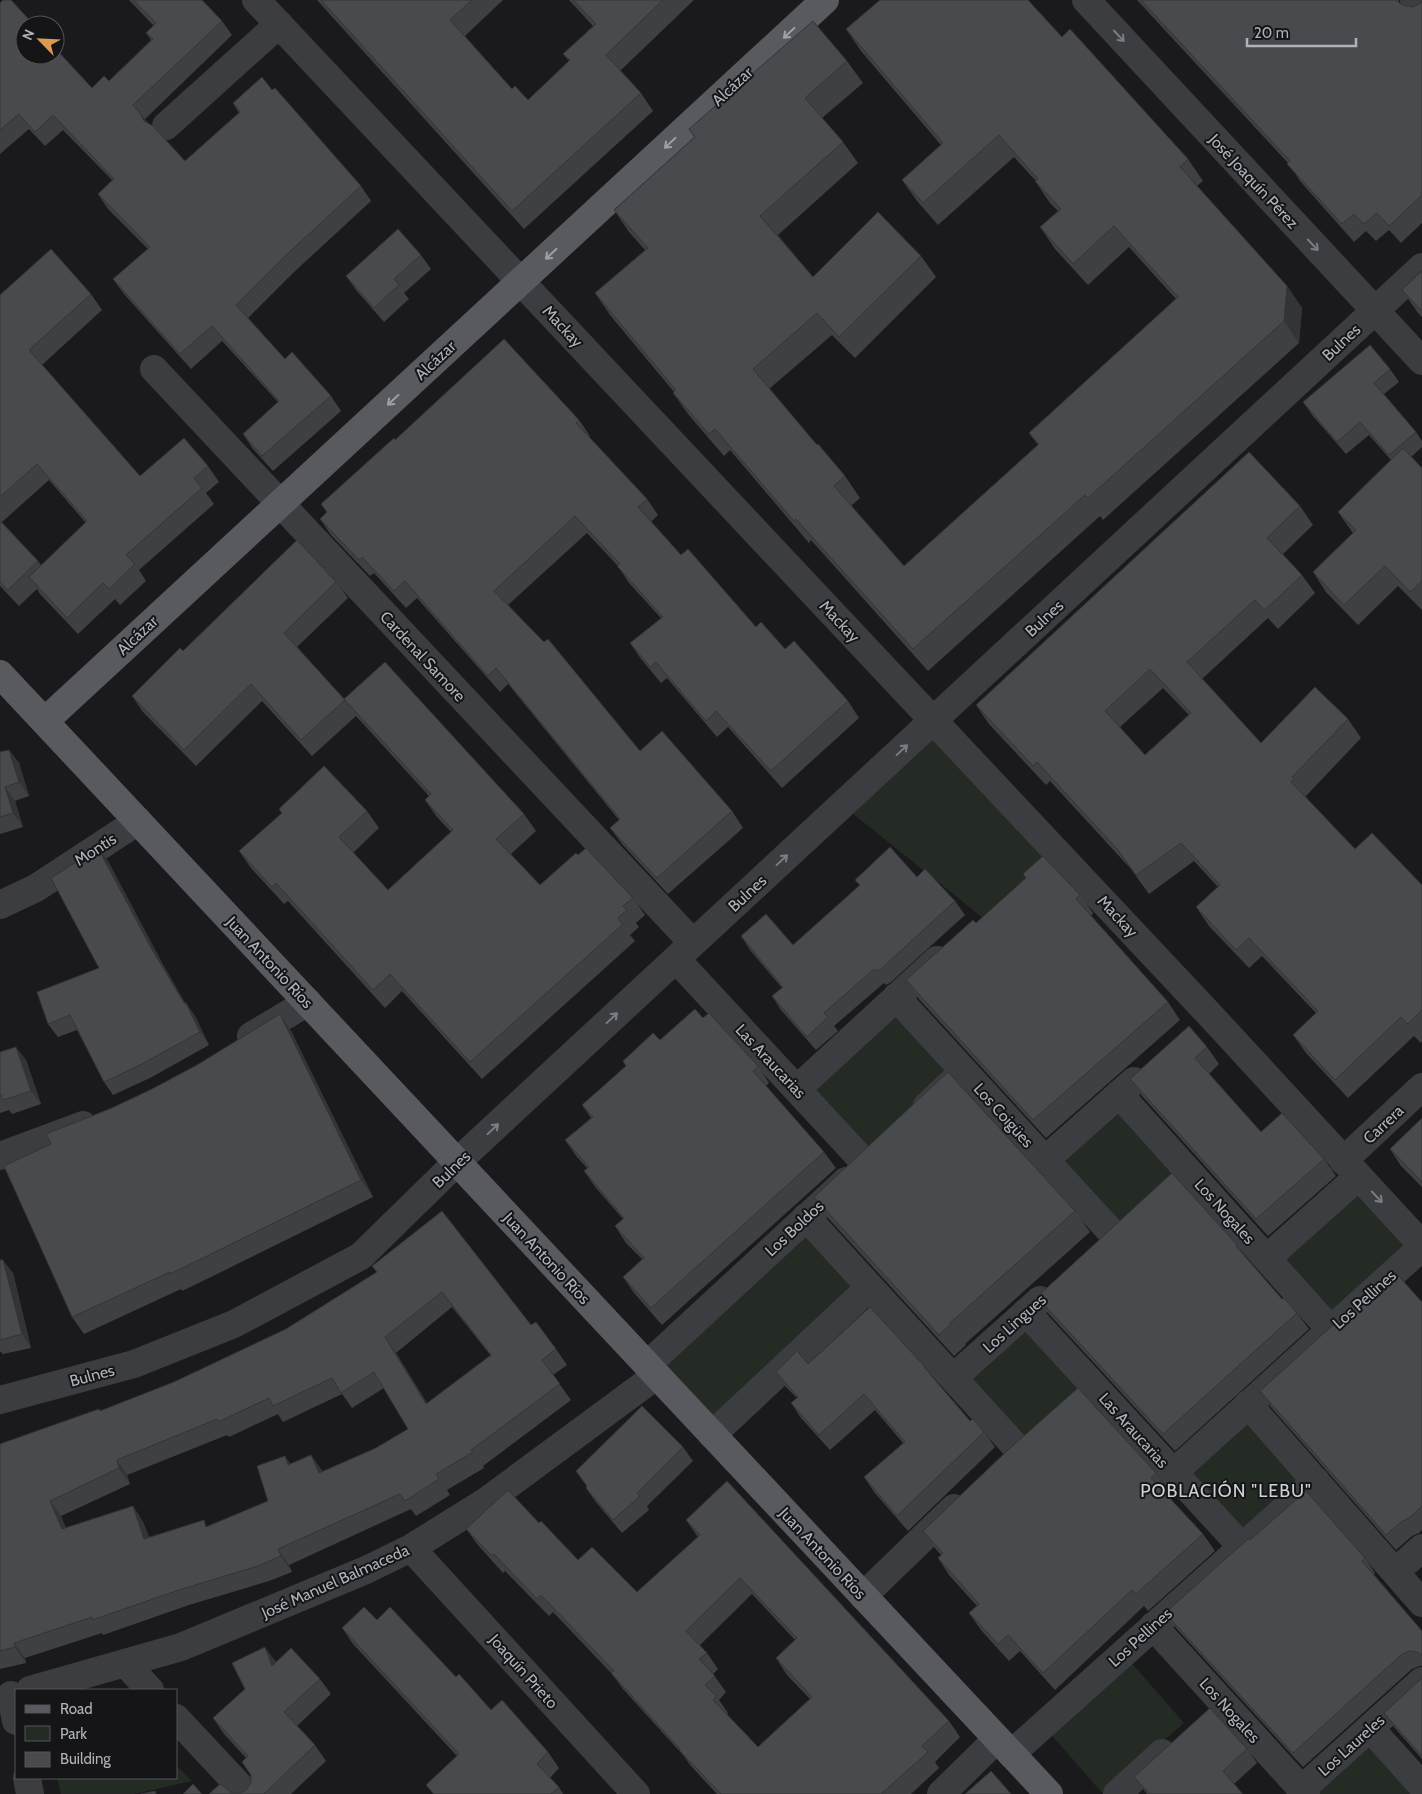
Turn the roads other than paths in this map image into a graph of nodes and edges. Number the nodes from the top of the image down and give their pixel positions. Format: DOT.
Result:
graph roads {
  1 [pos="256,0"];
  2 [pos="825,0"];
  3 [pos="1086,0"];
  4 [pos="1414,0"];
  5 [pos="1422,9"];
  6 [pos="279,24"];
  7 [pos="166,126"];
  8 [pos="1422,267"];
  9 [pos="521,281"];
  10 [pos="1375,310"];
  11 [pos="1422,361"];
  12 [pos="154,368"];
  13 [pos="280,504"];
  14 [pos="0,674"];
  15 [pos="934,720"];
  16 [pos="45,721"];
  17 [pos="138,821"];
  18 [pos="0,905"];
  19 [pos="954,944"];
  20 [pos="685,951"];
  21 [pos="896,997"];
  22 [pos="308,1002"];
  23 [pos="1210,1015"];
  24 [pos="1189,1033"];
  25 [pos="232,1048"];
  26 [pos="1154,1063"];
  27 [pos="964,1071"];
  28 [pos="1422,1087"];
  29 [pos="796,1089"];
  30 [pos="1119,1094"];
  31 [pos="102,1117"];
  32 [pos="908,1123"];
  33 [pos="886,1143"];
  34 [pos="0,1156"];
  35 [pos="1045,1160"];
  36 [pos="457,1162"];
  37 [pos="865,1163"];
  38 [pos="1351,1169"];
  39 [pos="1133,1213"];
  40 [pos="806,1217"];
  41 [pos="1422,1246"];
  42 [pos="1267,1258"];
  43 [pos="1055,1286"];
  44 [pos="870,1287"];
  45 [pos="1026,1312"];
  46 [pos="1330,1329"];
  47 [pos="652,1370"];
  48 [pos="953,1378"];
  49 [pos="0,1400"];
  50 [pos="1248,1404"];
  51 [pos="1038,1427"];
  52 [pos="712,1435"];
  53 [pos="1016,1448"];
  54 [pos="996,1468"];
  55 [pos="1173,1472"];
  56 [pos="1316,1481"];
  57 [pos="975,1488"];
  58 [pos="1242,1547"];
  59 [pos="411,1548"];
  60 [pos="1422,1548"];
  61 [pos="1395,1572"];
  62 [pos="863,1596"];
  63 [pos="1422,1603"];
  64 [pos="1153,1626"];
  65 [pos="126,1664"];
  66 [pos="1422,1681"];
  67 [pos="33,1689"];
  68 [pos="149,1689"];
  69 [pos="14,1694"];
  70 [pos="15,1708"];
  71 [pos="178,1720"];
  72 [pos="1370,1728"];
  73 [pos="1184,1734"];
  74 [pos="1004,1746"];
  75 [pos="27,1779"];
  76 [pos="1422,1786"];
  77 [pos="1304,1792"];
  78 [pos="30,1794"];
  79 [pos="247,1794"];
  80 [pos="636,1794"];
  81 [pos="942,1794"];
  82 [pos="1049,1794"];
  83 [pos="1117,1794"];
  1 -- 6 [label="street, Mackay"];
  2 -- 9 [label="main road, Alcázar, one-way"];
  3 -- 10 [label="street, José Joaquín Pérez, one-way"];
  4 -- 5 [label="street"];
  6 -- 7 [label="street"];
  6 -- 9 [label="street, Mackay"];
  8 -- 10 [label="street, Bulnes"];
  9 -- 13 [label="main road, Alcázar, one-way"];
  9 -- 15 [label="street, Mackay"];
  10 -- 11 [label="street, José Joaquín Pérez"];
  10 -- 15 [label="street, Bulnes"];
  12 -- 13 [label="street, Cardenal Samore"];
  13 -- 16 [label="main road, Alcázar"];
  13 -- 20 [label="street, Cardenal Samore"];
  14 -- 16 [label="main road, Juan Antonio Ríos"];
  20 -- 15 [label="street, Bulnes, one-way"];
  15 -- 23 [label="street, Mackay"];
  16 -- 17 [label="main road, Juan Antonio Ríos"];
  17 -- 18 [label="street, Montis"];
  17 -- 22 [label="main road, Juan Antonio Ríos"];
  19 -- 21 [label="street"];
  20 -- 29 [label="street, Las Araucarias"];
  36 -- 20 [label="street, Bulnes, one-way"];
  21 -- 27 [label="street, Los Coigües"];
  21 -- 29 [label="street"];
  22 -- 25 [label="street"];
  22 -- 36 [label="main road, Juan Antonio Ríos"];
  23 -- 24 [label="street"];
  23 -- 38 [label="street, Mackay"];
  26 -- 30 [label="street"];
  27 -- 32 [label="street"];
  27 -- 35 [label="street, Los Coigües"];
  28 -- 38 [label="street, Carrera"];
  29 -- 37 [label="street, Las Araucarias"];
  30 -- 35 [label="street"];
  30 -- 42 [label="street, Los Nogales"];
  31 -- 34 [label="street"];
  33 -- 37 [label="street, Los Boldos"];
  35 -- 39 [label="street, Los Coigües"];
  36 -- 47 [label="main road, Juan Antonio Ríos"];
  36 -- 49 [label="street, Bulnes"];
  37 -- 40 [label="street, Los Boldos"];
  38 -- 41 [label="street, Mackay, one-way"];
  38 -- 42 [label="street"];
  40 -- 44 [label="street"];
  40 -- 47 [label="street, Los Boldos"];
  41 -- 46 [label="street, Los Pellines"];
  42 -- 46 [label="street, Los Nogales"];
  43 -- 45 [label="street, Los Lingues"];
  44 -- 48 [label="street"];
  44 -- 52 [label="street"];
  45 -- 48 [label="street, Los Lingues"];
  45 -- 55 [label="street, Las Araucarias"];
  46 -- 50 [label="street, Los Pellines"];
  47 -- 52 [label="main road, Juan Antonio Ríos"];
  47 -- 59 [label="street, José Manuel Balmaceda"];
  48 -- 53 [label="street"];
  50 -- 55 [label="street, Los Pellines"];
  50 -- 56 [label="street"];
  51 -- 53 [label="street"];
  52 -- 62 [label="main road, Juan Antonio Ríos"];
  53 -- 54 [label="street"];
  55 -- 58 [label="street, Las Araucarias"];
  56 -- 58 [label="street, Los Pellines"];
  56 -- 61 [label="street"];
  57 -- 62 [label="street"];
  58 -- 64 [label="street, Los Pellines"];
  59 -- 65 [label="street, José Manuel Balmaceda"];
  59 -- 80 [label="street, Joaquín Prieto"];
  60 -- 61 [label="street"];
  61 -- 63 [label="street"];
  62 -- 74 [label="main road, Juan Antonio Ríos"];
  64 -- 74 [label="street, Los Pellines"];
  64 -- 77 [label="street, Los Nogales"];
  65 -- 67 [label="street, José Manuel Balmaceda"];
  65 -- 68 [label="street"];
  66 -- 72 [label="street, Los Laureles"];
  69 -- 70 [label="street"];
  71 -- 79 [label="street"];
  72 -- 76 [label="street"];
  72 -- 77 [label="street, Los Laureles"];
  73 -- 83 [label="street"];
  74 -- 81 [label="street, Los Pellines"];
  74 -- 82 [label="main road, Juan Antonio Ríos"];
  75 -- 78 [label="street"];
}
